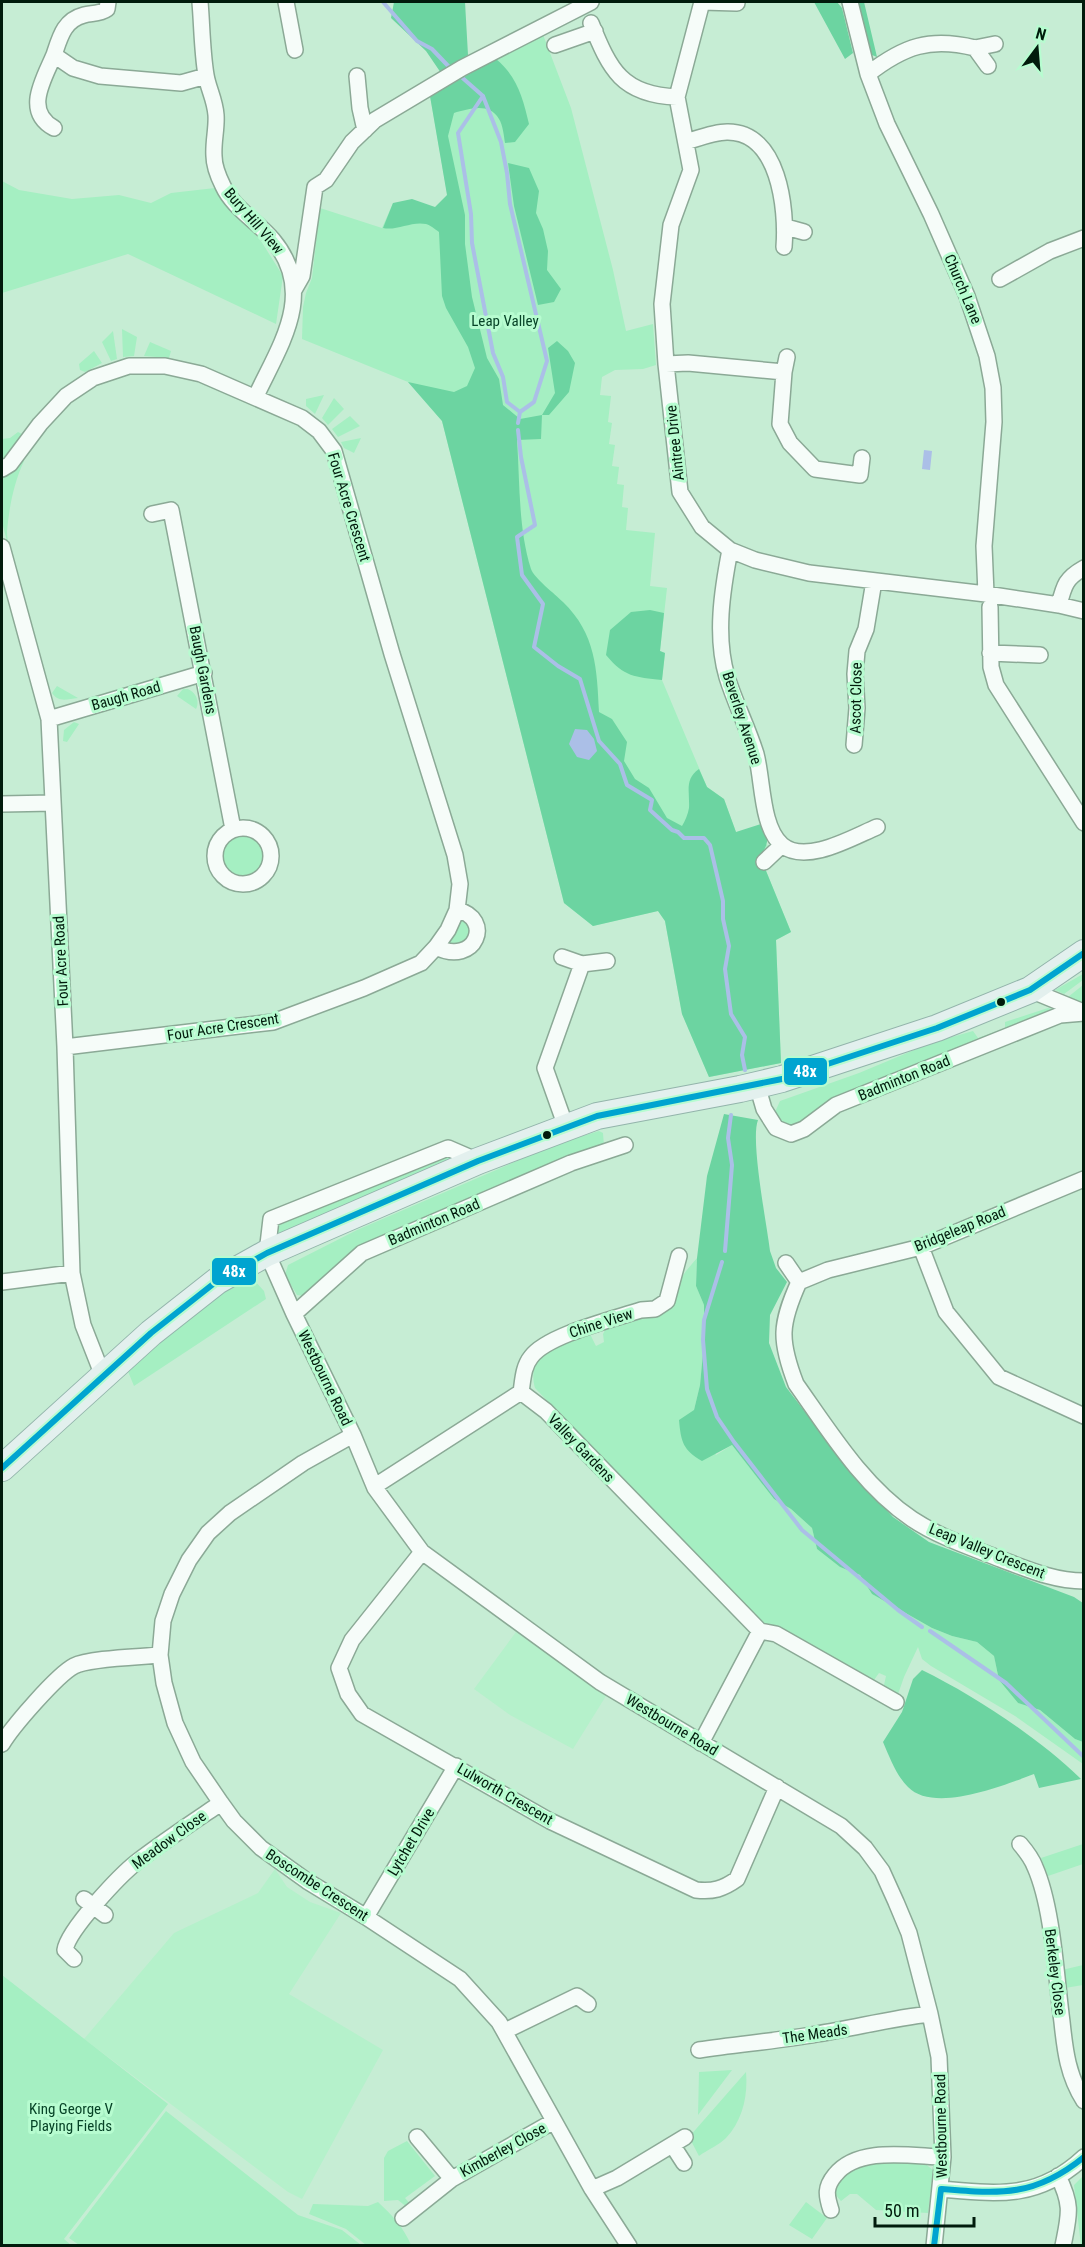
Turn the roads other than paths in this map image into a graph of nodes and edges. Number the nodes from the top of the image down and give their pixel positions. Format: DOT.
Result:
graph roads {
  1 [pos="108,2"];
  2 [pos="200,2"];
  3 [pos="286,2"];
  4 [pos="591,2"];
  5 [pos="702,2"];
  6 [pos="850,2"];
  7 [pos="737,3"];
  8 [pos="995,44"];
  9 [pos="555,45"];
  10 [pos="975,48"];
  11 [pos="295,50"];
  12 [pos="54,55"];
  13 [pos="988,66"];
  14 [pos="868,74"];
  15 [pos="206,76"];
  16 [pos="357,76"];
  17 [pos="677,97"];
  18 [pos="54,128"];
  19 [pos="365,130"];
  20 [pos="686,142"];
  21 [pos="786,226"];
  22 [pos="804,232"];
  23 [pos="1083,238"];
  24 [pos="784,247"];
  25 [pos="1000,279"];
  26 [pos="294,290"];
  27 [pos="666,364"];
  28 [pos="256,396"];
  29 [pos="862,459"];
  30 [pos="2,469"];
  31 [pos="152,514"];
  32 [pos="2,547"];
  33 [pos="730,550"];
  34 [pos="1083,568"];
  35 [pos="874,581"];
  36 [pos="988,601"];
  37 [pos="1059,605"];
  38 [pos="1083,611"];
  39 [pos="990,653"];
  40 [pos="1040,655"];
  41 [pos="204,673"];
  42 [pos="49,719"];
  43 [pos="854,745"];
  44 [pos="53,803"];
  45 [pos="2,804"];
  46 [pos="1083,823"];
  47 [pos="877,827"];
  48 [pos="233,829"];
  49 [pos="782,845"];
  50 [pos="764,862"];
  51 [pos="457,910"];
  52 [pos="436,947"];
  53 [pos="1083,953"];
  54 [pos="562,957"];
  55 [pos="607,961"];
  56 [pos="582,964"];
  57 [pos="1030,990"];
  58 [pos="1083,1013"];
  59 [pos="65,1047"];
  60 [pos="757,1085"];
  61 [pos="566,1127"];
  62 [pos="625,1145"];
  63 [pos="1083,1179"];
  64 [pos="921,1247"];
  65 [pos="267,1253"];
  66 [pos="679,1257"];
  67 [pos="786,1263"];
  68 [pos="72,1273"];
  69 [pos="2,1282"];
  70 [pos="799,1282"];
  71 [pos="294,1314"];
  72 [pos="104,1376"];
  73 [pos="521,1392"];
  74 [pos="1083,1416"];
  75 [pos="353,1435"];
  76 [pos="2,1468"];
  77 [pos="375,1486"];
  78 [pos="422,1552"];
  79 [pos="1083,1581"];
  80 [pos="760,1631"];
  81 [pos="160,1655"];
  82 [pos="896,1702"];
  83 [pos="701,1743"];
  84 [pos="2,1744"];
  85 [pos="456,1766"];
  86 [pos="777,1787"];
  87 [pos="221,1803"];
  88 [pos="1020,1844"];
  89 [pos="366,1917"];
  90 [pos="74,1959"];
  91 [pos="588,2004"];
  92 [pos="930,2014"];
  93 [pos="505,2031"];
  94 [pos="699,2050"];
  95 [pos="1083,2101"];
  96 [pos="554,2121"];
  97 [pos="417,2137"];
  98 [pos="943,2157"];
  99 [pos="1083,2157"];
  100 [pos="684,2163"];
  101 [pos="1058,2176"];
  102 [pos="453,2179"];
  103 [pos="592,2189"];
  104 [pos="941,2190"];
  105 [pos="831,2210"];
  106 [pos="403,2218"];
  107 [pos="624,2244"];
  108 [pos="934,2246"];
  109 [pos="1064,2246"];
  1 -- 12 [label="street"];
  2 -- 15 [label="street, Bury Hill View"];
  3 -- 11 [label="street"];
  4 -- 19 [label="street"];
  5 -- 7 [label="street, Aintree Drive"];
  5 -- 17 [label="street, Aintree Drive"];
  6 -- 14 [label="street, Church Lane"];
  8 -- 10 [label="street"];
  9 -- 17 [label="street"];
  10 -- 13 [label="street"];
  10 -- 14 [label="street"];
  12 -- 15 [label="street"];
  12 -- 18 [label="street"];
  14 -- 36 [label="street, Church Lane"];
  15 -- 26 [label="street, Bury Hill View"];
  16 -- 19 [label="street"];
  17 -- 20 [label="street, Aintree Drive"];
  19 -- 26 [label="street"];
  20 -- 21 [label="street"];
  20 -- 27 [label="street, Aintree Drive"];
  21 -- 22 [label="street"];
  21 -- 24 [label="street"];
  23 -- 25 [label="street"];
  26 -- 28 [label="street, Bury Hill View"];
  27 -- 29 [label="street"];
  27 -- 33 [label="street, Aintree Drive"];
  28 -- 30 [label="street, Four Acre Crescent"];
  28 -- 51 [label="street, Four Acre Crescent"];
  31 -- 41 [label="street, Baugh Gardens"];
  32 -- 42 [label="street, Four Acre Road"];
  33 -- 35 [label="street, Aintree Drive"];
  33 -- 49 [label="street, Beverley Avenue"];
  34 -- 37 [label="street"];
  35 -- 36 [label="street, Aintree Drive"];
  35 -- 43 [label="street, Ascot Close"];
  36 -- 37 [label="street, Aintree Drive"];
  36 -- 39 [label="street, Church Lane"];
  37 -- 38 [label="street, Aintree Drive"];
  39 -- 40 [label="street"];
  39 -- 46 [label="street, Church Lane"];
  41 -- 42 [label="street, Baugh Road"];
  41 -- 48 [label="street, Baugh Gardens"];
  42 -- 44 [label="street, Four Acre Road"];
  44 -- 45 [label="street"];
  44 -- 59 [label="street, Four Acre Road"];
  47 -- 49 [label="street"];
  49 -- 50 [label="street"];
  51 -- 52 [label="street, Four Acre Crescent"];
  51 -- 52 [label="street"];
  52 -- 59 [label="street, Four Acre Crescent"];
  53 -- 57 [label="main road"];
  54 -- 56 [label="street"];
  55 -- 56 [label="street"];
  56 -- 61 [label="street"];
  57 -- 58 [label="street"];
  57 -- 60 [label="main road"];
  58 -- 60 [label="street, Badminton Road"];
  59 -- 68 [label="street, Four Acre Road"];
  60 -- 61 [label="main road"];
  61 -- 65 [label="main road"];
  62 -- 71 [label="street, Badminton Road"];
  63 -- 64 [label="street, Bridgeleap Road"];
  64 -- 70 [label="street, Bridgeleap Road"];
  64 -- 74 [label="street"];
  65 -- 71 [label="street, Westbourne Road"];
  65 -- 72 [label="main road"];
  66 -- 73 [label="street, Chine View"];
  67 -- 70 [label="street"];
  68 -- 69 [label="street"];
  68 -- 72 [label="street, Four Acre Road"];
  70 -- 79 [label="street, Leap Valley Crescent"];
  71 -- 75 [label="street, Westbourne Road"];
  72 -- 76 [label="main road"];
  73 -- 77 [label="street"];
  73 -- 80 [label="street, Valley Gardens"];
  75 -- 77 [label="street, Westbourne Road"];
  75 -- 81 [label="street, Boscombe Crescent"];
  77 -- 78 [label="street, Westbourne Road"];
  78 -- 83 [label="street, Westbourne Road"];
  78 -- 85 [label="street, Lulworth Crescent"];
  80 -- 82 [label="street, Valley Gardens"];
  80 -- 83 [label="street"];
  81 -- 84 [label="street"];
  81 -- 87 [label="street, Boscombe Crescent"];
  83 -- 86 [label="street, Westbourne Road"];
  85 -- 86 [label="street, Lulworth Crescent"];
  85 -- 89 [label="street, Lytchet Drive"];
  86 -- 92 [label="street, Westbourne Road"];
  87 -- 89 [label="street, Boscombe Crescent"];
  87 -- 90 [label="street, Meadow Close"];
  88 -- 95 [label="street, Berkeley Close"];
  89 -- 93 [label="street, Boscombe Crescent"];
  91 -- 93 [label="street"];
  92 -- 94 [label="street, The Meads"];
  92 -- 98 [label="street, Westbourne Road"];
  93 -- 96 [label="street, Boscombe Crescent"];
  96 -- 102 [label="street, Kimberley Close"];
  96 -- 103 [label="street, Boscombe Crescent"];
  97 -- 102 [label="street, Kimberley Close"];
  98 -- 104 [label="street, Westbourne Road"];
  98 -- 105 [label="street"];
  99 -- 101 [label="street"];
  100 -- 103 [label="street"];
  101 -- 104 [label="street"];
  101 -- 109 [label="street"];
  102 -- 106 [label="street, Kimberley Close"];
  103 -- 107 [label="street, Boscombe Crescent"];
  104 -- 108 [label="street, Westbourne Road"];
}
